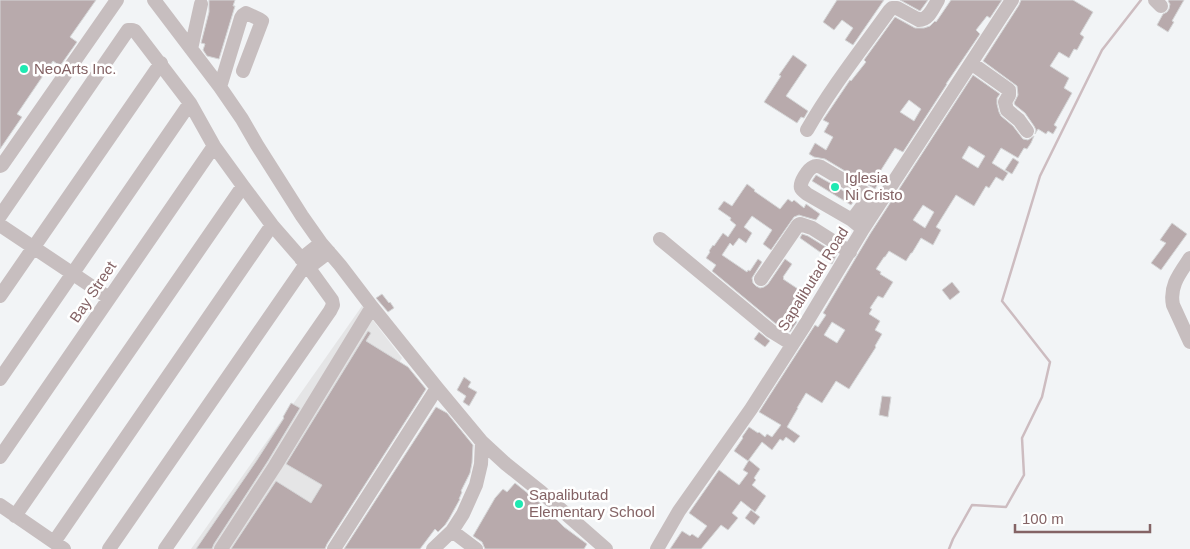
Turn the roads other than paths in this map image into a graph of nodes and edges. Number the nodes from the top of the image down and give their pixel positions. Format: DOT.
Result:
graph roads {
  1 [pos="117,0"];
  2 [pos="154,0"];
  3 [pos="938,0"];
  4 [pos="1012,0"];
  5 [pos="201,4"];
  6 [pos="191,49"];
  7 [pos="161,63"];
  8 [pos="971,63"];
  9 [pos="243,71"];
  10 [pos="220,87"];
  11 [pos="190,103"];
  12 [pos="807,130"];
  13 [pos="1027,131"];
  14 [pos="214,146"];
  15 [pos="0,166"];
  16 [pos="243,186"];
  17 [pos="876,199"];
  18 [pos="0,216"];
  19 [pos="0,225"];
  20 [pos="272,225"];
  21 [pos="858,225"];
  22 [pos="660,239"];
  23 [pos="34,248"];
  24 [pos="326,248"];
  25 [pos="850,252"];
  26 [pos="1190,258"];
  27 [pos="305,264"];
  28 [pos="73,274"];
  29 [pos="760,279"];
  30 [pos="0,296"];
  31 [pos="109,298"];
  32 [pos="372,307"];
  33 [pos="1190,342"];
  34 [pos="792,344"];
  35 [pos="0,379"];
  36 [pos="437,388"];
  37 [pos="482,442"];
  38 [pos="0,458"];
  39 [pos="0,505"];
  40 [pos="15,516"];
  41 [pos="452,531"];
  42 [pos="59,546"];
  43 [pos="109,549"];
  44 [pos="165,549"];
  45 [pos="221,549"];
  46 [pos="334,549"];
  47 [pos="433,549"];
  48 [pos="476,549"];
  49 [pos="606,549"];
  50 [pos="656,549"];
  1 -- 15 [label="street"];
  2 -- 6 [label="street"];
  3 -- 12 [label="street"];
  4 -- 8 [label="street, Sapalibutad Road"];
  5 -- 6 [label="street"];
  6 -- 10 [label="street"];
  7 -- 11 [label="street"];
  7 -- 18 [label="street"];
  7 -- 23 [label="street"];
  8 -- 13 [label="street"];
  8 -- 17 [label="street, Sapalibutad Road"];
  9 -- 10 [label="street"];
  10 -- 24 [label="street"];
  11 -- 14 [label="street"];
  11 -- 28 [label="street"];
  14 -- 16 [label="street"];
  14 -- 31 [label="street, Bay Street"];
  16 -- 20 [label="street"];
  16 -- 40 [label="street"];
  17 -- 21 [label="street, Sapalibutad Road"];
  17 -- 21 [label="street"];
  19 -- 23 [label="street"];
  20 -- 27 [label="street"];
  20 -- 42 [label="street"];
  21 -- 25 [label="street, Sapalibutad Road"];
  22 -- 34 [label="street"];
  23 -- 28 [label="street"];
  23 -- 30 [label="street"];
  24 -- 27 [label="street"];
  24 -- 32 [label="street"];
  25 -- 29 [label="street"];
  25 -- 34 [label="street, Sapalibutad Road"];
  26 -- 33 [label="street"];
  27 -- 43 [label="street"];
  27 -- 44 [label="street"];
  28 -- 31 [label="street"];
  28 -- 35 [label="street"];
  31 -- 38 [label="street, Bay Street"];
  32 -- 36 [label="street"];
  32 -- 45 [label="street"];
  34 -- 50 [label="street, Sapalibutad Road"];
  36 -- 37 [label="street"];
  36 -- 46 [label="street"];
  37 -- 41 [label="street"];
  37 -- 49 [label="street"];
  39 -- 40 [label="street"];
  40 -- 42 [label="street"];
  41 -- 47 [label="street"];
  41 -- 48 [label="street"];
}
